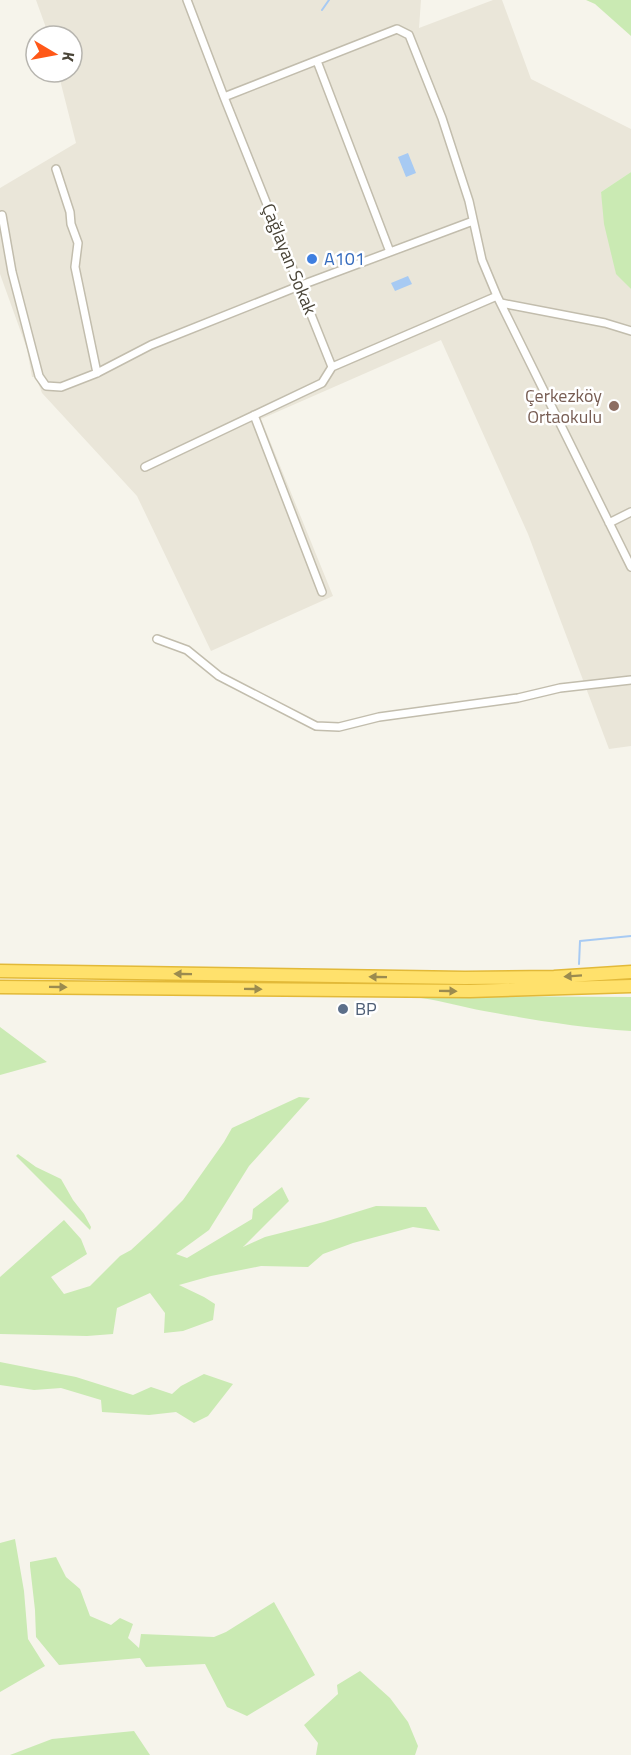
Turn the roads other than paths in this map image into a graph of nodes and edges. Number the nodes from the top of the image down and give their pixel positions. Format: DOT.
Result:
graph roads {
  1 [pos="187,0"];
  2 [pos="317,61"];
  3 [pos="224,97"];
  4 [pos="56,169"];
  5 [pos="2,215"];
  6 [pos="473,221"];
  7 [pos="390,252"];
  8 [pos="299,286"];
  9 [pos="497,296"];
  10 [pos="501,303"];
  11 [pos="631,332"];
  12 [pos="332,368"];
  13 [pos="97,372"];
  14 [pos="543,387"];
  15 [pos="534,391"];
  16 [pos="254,415"];
  17 [pos="145,467"];
  18 [pos="631,512"];
  19 [pos="609,523"];
  20 [pos="631,567"];
  21 [pos="322,592"];
  22 [pos="158,639"];
  23 [pos="631,681"];
  24 [pos="0,971"];
  25 [pos="631,972"];
  26 [pos="631,986"];
  27 [pos="0,987"];
  1 -- 3 [label="street, Çağlayan Sokak"];
  2 -- 3 [label="street"];
  2 -- 6 [label="street"];
  2 -- 7 [label="street"];
  3 -- 8 [label="street, Çağlayan Sokak"];
  4 -- 13 [label="street"];
  5 -- 13 [label="street"];
  6 -- 7 [label="street"];
  6 -- 9 [label="street"];
  7 -- 8 [label="street"];
  8 -- 12 [label="street, Çağlayan Sokak"];
  8 -- 13 [label="street"];
  9 -- 10 [label="street"];
  9 -- 12 [label="street"];
  10 -- 11 [label="street"];
  10 -- 14 [label="street"];
  12 -- 16 [label="street"];
  14 -- 15 [label="street"];
  14 -- 19 [label="street"];
  16 -- 17 [label="street"];
  16 -- 21 [label="street"];
  18 -- 19 [label="street"];
  19 -- 20 [label="street"];
  22 -- 23 [label="street"];
  25 -- 24 [label="highway, one-way"];
  27 -- 26 [label="highway, one-way"];
}
